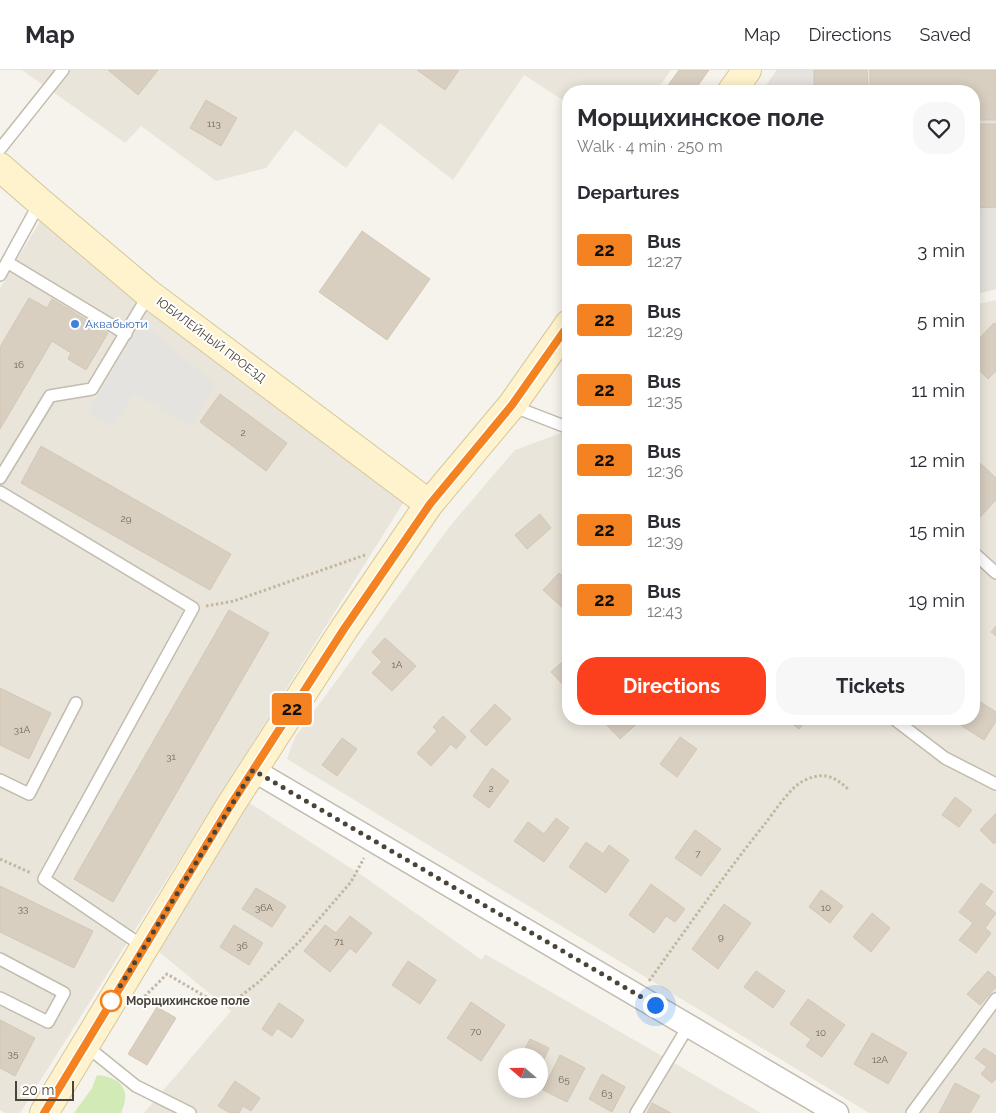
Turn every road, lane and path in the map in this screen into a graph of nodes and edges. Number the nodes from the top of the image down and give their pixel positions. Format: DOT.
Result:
graph roads {
  1 [pos="64,70"];
  2 [pos="747,70"];
  3 [pos="736,85"];
  4 [pos="0,149"];
  5 [pos="0,166"];
  6 [pos="40,202"];
  7 [pos="7,262"];
  8 [pos="0,275"];
  9 [pos="149,294"];
  10 [pos="126,334"];
  11 [pos="562,334"];
  12 [pos="512,405"];
  13 [pos="562,425"];
  14 [pos="0,478"];
  15 [pos="0,492"];
  16 [pos="430,504"];
  17 [pos="980,558"];
  18 [pos="361,563"];
  19 [pos="996,573"];
  20 [pos="193,608"];
  21 [pos="76,703"];
  22 [pos="902,725"];
  23 [pos="253,770"];
  24 [pos="0,780"];
  25 [pos="996,784"];
  26 [pos="849,790"];
  27 [pos="375,840"];
  28 [pos="0,859"];
  29 [pos="44,880"];
  30 [pos="144,947"];
  31 [pos="0,959"];
  32 [pos="638,996"];
  33 [pos="0,998"];
  34 [pos="996,999"];
  35 [pos="137,1004"];
  36 [pos="688,1025"];
  37 [pos="85,1044"];
  38 [pos="832,1112"];
  39 [pos="44,1113"];
  40 [pos="190,1113"];
  41 [pos="636,1113"];
  42 [pos="912,1113"];
  1 -- 4 [label="lane"];
  2 -- 3 [label="main road"];
  5 -- 6 [label="main road, ЮБИЛЕЙНЫЙ ПРОЕЗД"];
  6 -- 7 [label="lane"];
  6 -- 9 [label="main road, ЮБИЛЕЙНЫЙ ПРОЕЗД"];
  7 -- 8 [label="lane"];
  7 -- 10 [label="lane"];
  9 -- 10 [label="lane"];
  9 -- 16 [label="main road, ЮБИЛЕЙНЫЙ ПРОЕЗД"];
  10 -- 14 [label="lane"];
  11 -- 12 [label="main road"];
  12 -- 13 [label="lane"];
  12 -- 16 [label="main road"];
  15 -- 20 [label="lane"];
  16 -- 23 [label="main road"];
  17 -- 19 [label="lane"];
  18 -- 20 [label="path"];
  20 -- 29 [label="lane"];
  21 -- 24 [label="lane"];
  22 -- 25 [label="lane"];
  23 -- 27 [label="street"];
  23 -- 30 [label="main road"];
  26 -- 32 [label="path"];
  27 -- 32 [label="street"];
  27 -- 35 [label="path"];
  28 -- 29 [label="path"];
  29 -- 30 [label="lane"];
  30 -- 37 [label="main road"];
  31 -- 33 [label="lane"];
  32 -- 36 [label="street"];
  34 -- 42 [label="lane"];
  36 -- 38 [label="street"];
  36 -- 41 [label="lane"];
  37 -- 39 [label="main road"];
  37 -- 40 [label="lane"];
}
